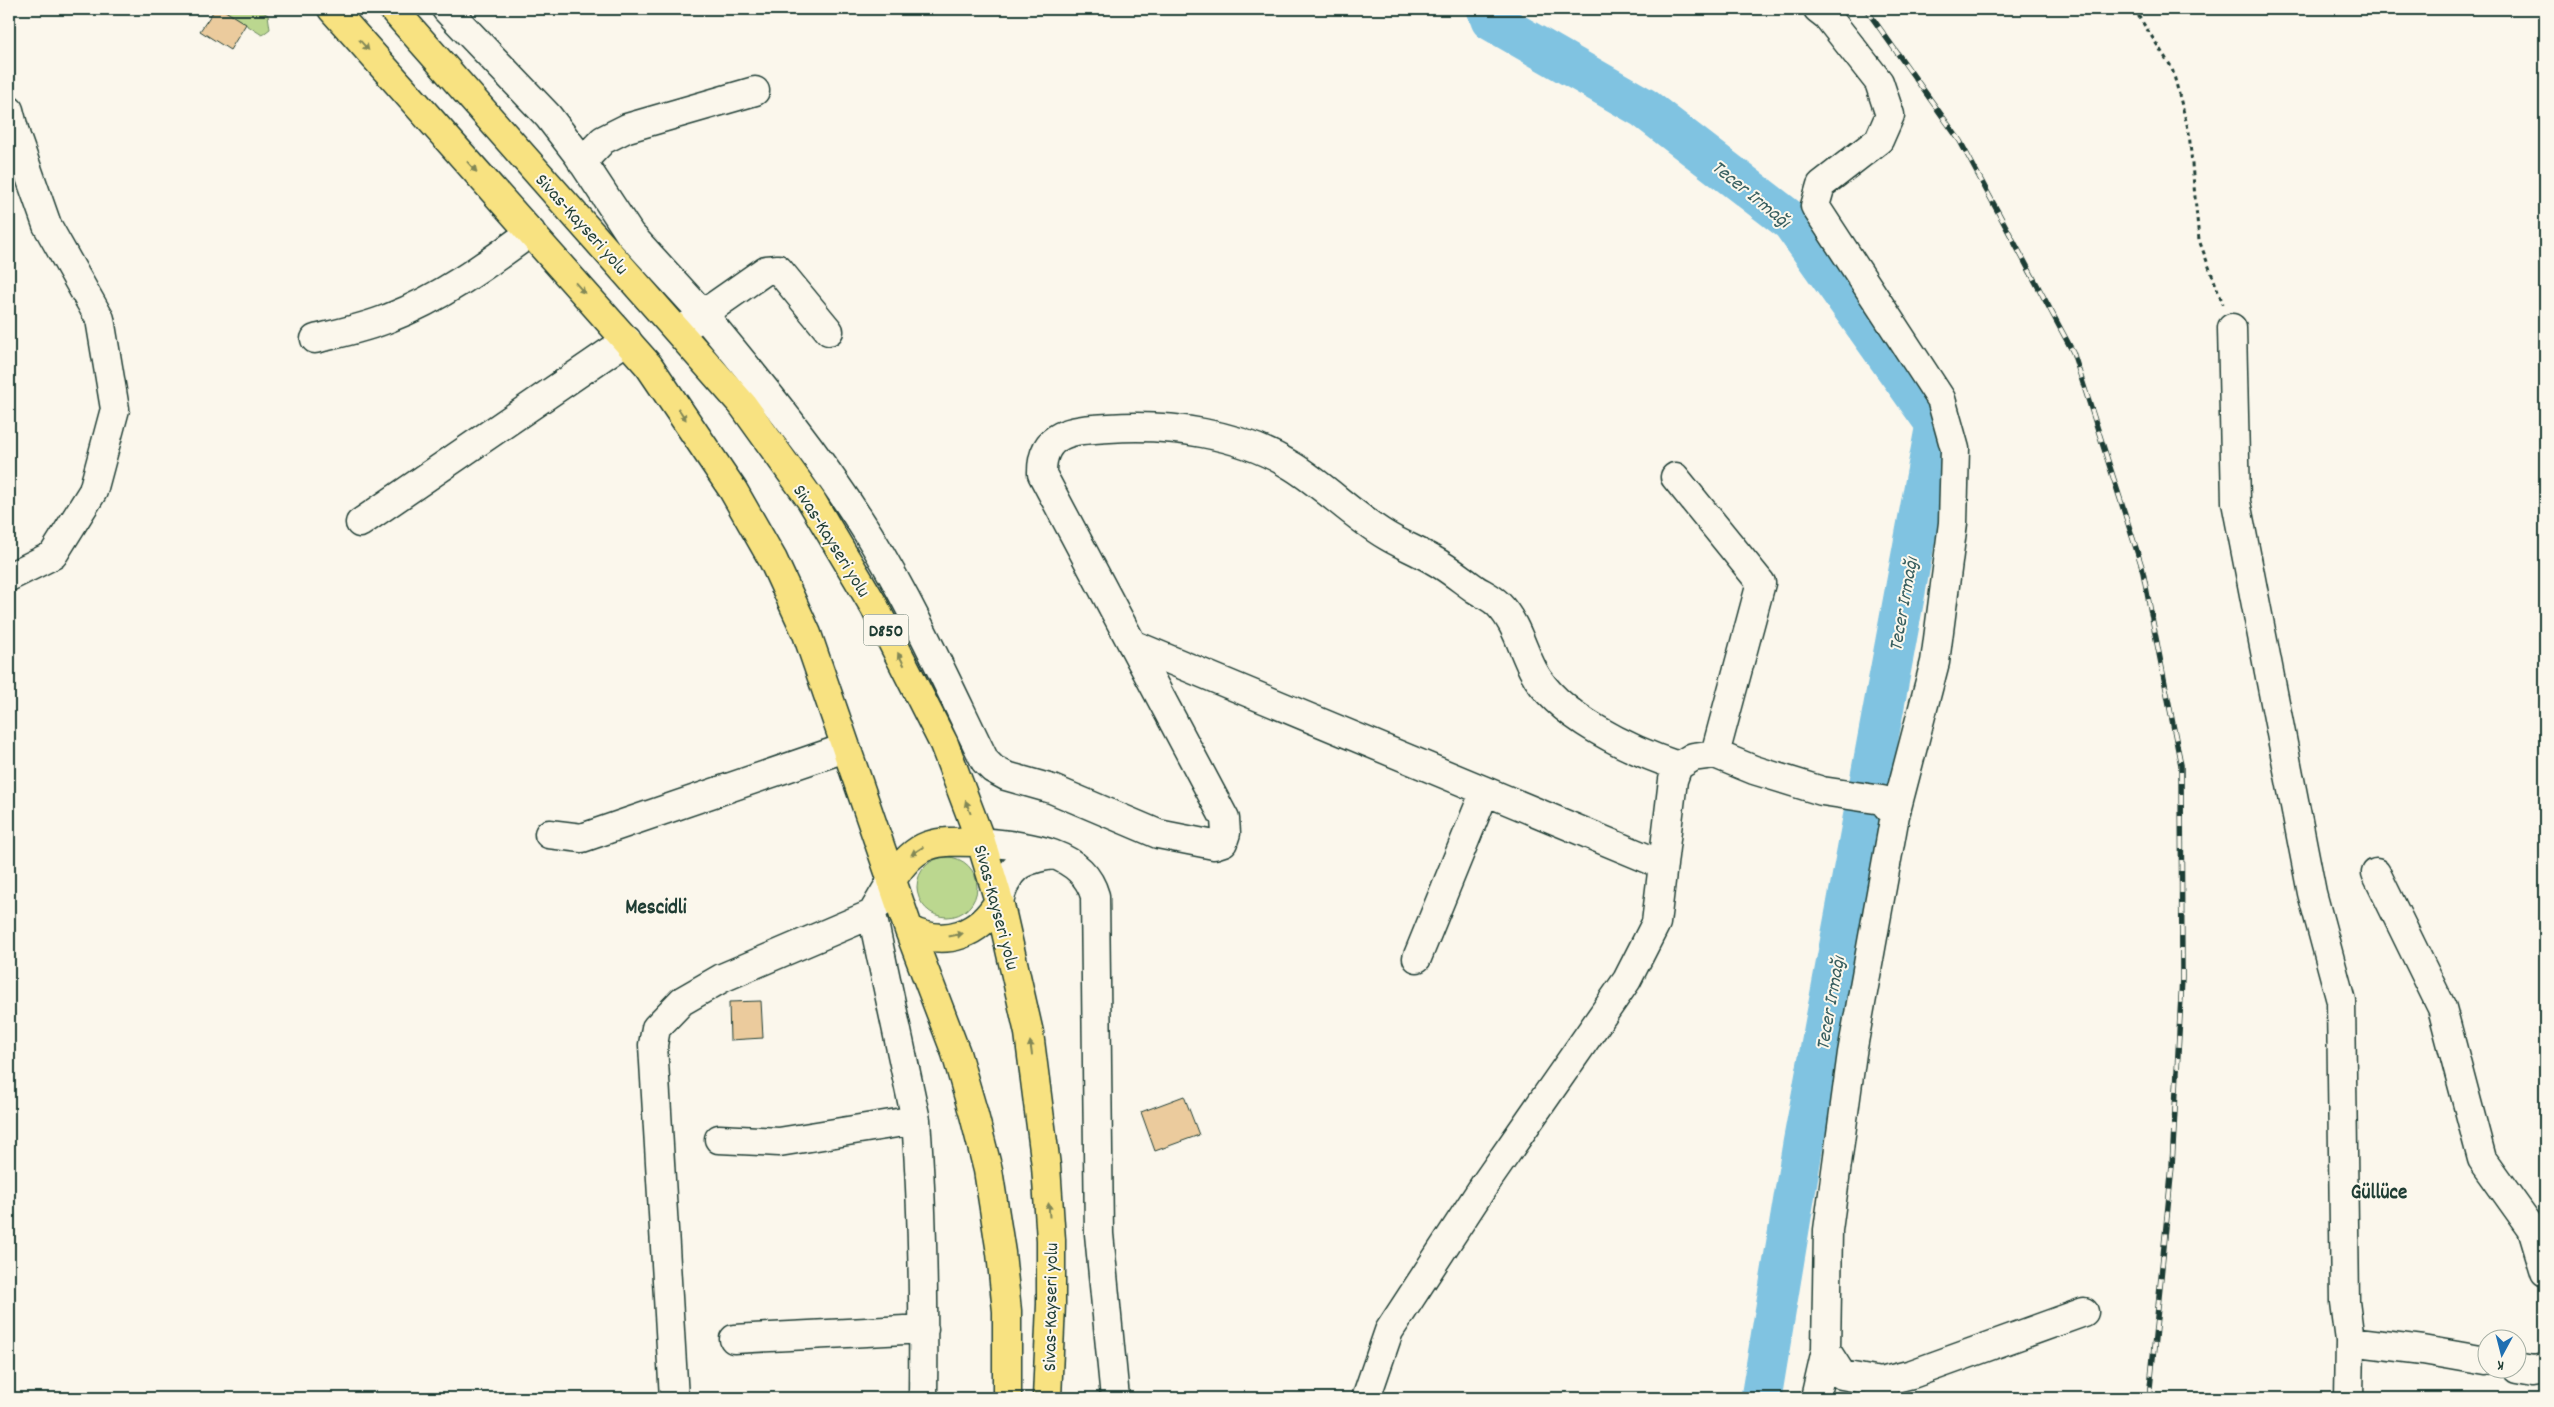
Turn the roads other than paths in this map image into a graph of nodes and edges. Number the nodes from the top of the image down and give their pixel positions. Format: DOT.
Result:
graph roads {
  1 [pos="332,9"];
  2 [pos="392,9"];
  3 [pos="446,9"];
  4 [pos="1818,9"];
  5 [pos="755,91"];
  6 [pos="9,110"];
  7 [pos="582,162"];
  8 [pos="531,232"];
  9 [pos="703,314"];
  10 [pos="2232,328"];
  11 [pos="828,331"];
  12 [pos="680,332"];
  13 [pos="315,339"];
  14 [pos="626,340"];
  15 [pos="1675,477"];
  16 [pos="360,523"];
  17 [pos="9,577"];
  18 [pos="1132,644"];
  19 [pos="845,748"];
  20 [pos="1715,754"];
  21 [pos="1678,766"];
  22 [pos="1485,791"];
  23 [pos="1889,808"];
  24 [pos="549,834"];
  25 [pos="982,842"];
  26 [pos="1054,855"];
  27 [pos="1663,866"];
  28 [pos="2376,873"];
  29 [pos="892,880"];
  30 [pos="999,901"];
  31 [pos="872,914"];
  32 [pos="909,930"];
  33 [pos="1417,958"];
  34 [pos="916,1120"];
  35 [pos="719,1139"];
  36 [pos="2545,1272"];
  37 [pos="2084,1312"];
  38 [pos="924,1329"];
  39 [pos="734,1338"];
  40 [pos="2350,1341"];
  41 [pos="1826,1350"];
  42 [pos="2476,1359"];
  43 [pos="2545,1369"];
  44 [pos="2526,1370"];
  45 [pos="674,1398"];
  46 [pos="923,1398"];
  47 [pos="1007,1398"];
  48 [pos="1047,1398"];
  49 [pos="1115,1398"];
  50 [pos="1366,1398"];
  51 [pos="1815,1398"];
  52 [pos="2349,1398"];
  1 -- 8 [label="highway, one-way"];
  2 -- 12 [label="highway, Sivas-Kayseri yolu / D850"];
  3 -- 7 [label="street"];
  4 -- 23 [label="street"];
  5 -- 7 [label="street"];
  6 -- 17 [label="street"];
  7 -- 9 [label="street"];
  8 -- 13 [label="street"];
  8 -- 14 [label="highway, one-way"];
  9 -- 11 [label="street"];
  9 -- 12 [label="street"];
  9 -- 18 [label="street"];
  10 -- 40 [label="street"];
  25 -- 12 [label="highway, Sivas-Kayseri yolu / D850, one-way"];
  14 -- 16 [label="street"];
  14 -- 19 [label="highway, one-way"];
  15 -- 20 [label="street"];
  18 -- 21 [label="street"];
  18 -- 22 [label="street"];
  19 -- 24 [label="street"];
  19 -- 29 [label="highway"];
  20 -- 21 [label="street"];
  20 -- 23 [label="street"];
  21 -- 27 [label="street"];
  22 -- 27 [label="street"];
  22 -- 33 [label="street"];
  23 -- 41 [label="street"];
  25 -- 26 [label="street"];
  25 -- 29 [label="highway, one-way"];
  25 -- 30 [label="highway, Sivas-Kayseri yolu / D850"];
  26 -- 30 [label="street"];
  26 -- 49 [label="street"];
  27 -- 50 [label="street"];
  28 -- 36 [label="street"];
  29 -- 31 [label="street"];
  29 -- 32 [label="highway"];
  32 -- 30 [label="highway, one-way"];
  48 -- 30 [label="highway, Sivas-Kayseri yolu / D850, one-way"];
  31 -- 32 [label="street"];
  31 -- 34 [label="street"];
  31 -- 45 [label="street"];
  32 -- 47 [label="highway"];
  34 -- 35 [label="street"];
  34 -- 38 [label="street"];
  37 -- 41 [label="street"];
  38 -- 39 [label="street"];
  38 -- 46 [label="street"];
  40 -- 42 [label="street"];
  40 -- 52 [label="street"];
  41 -- 51 [label="street"];
  43 -- 44 [label="street"];
}
